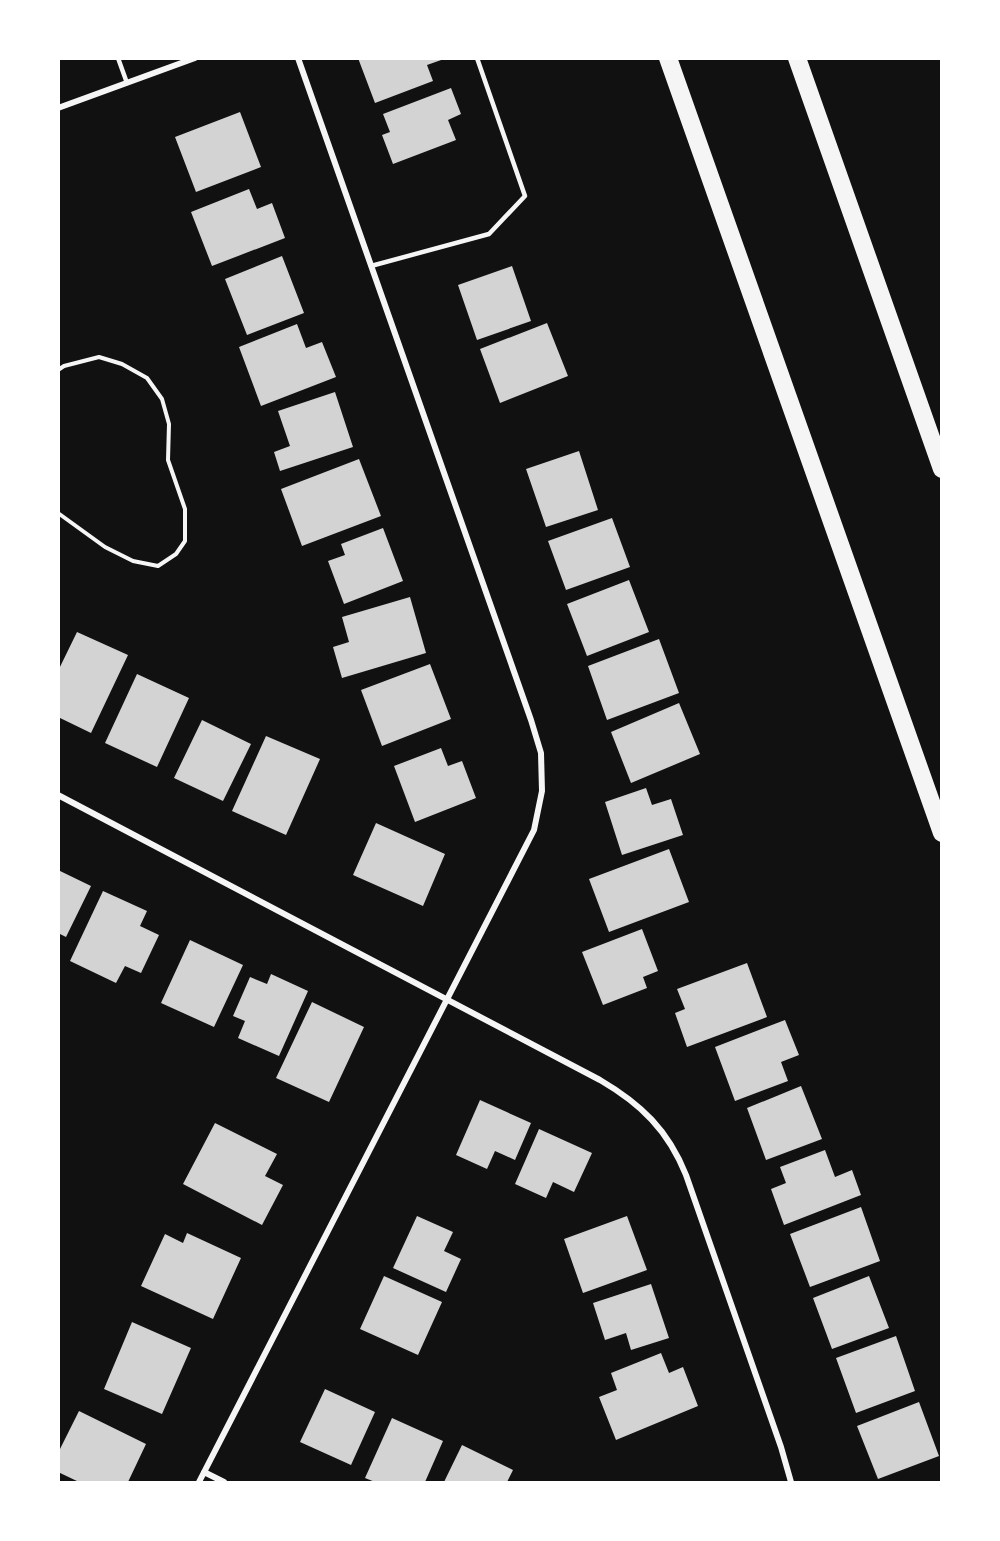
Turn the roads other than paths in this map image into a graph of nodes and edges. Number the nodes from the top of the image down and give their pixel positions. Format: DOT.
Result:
graph roads {
  1 [pos="118,58"];
  2 [pos="195,58"];
  3 [pos="298,58"];
  4 [pos="477,58"];
  5 [pos="668,58"];
  6 [pos="797,58"];
  7 [pos="127,83"];
  8 [pos="58,108"];
  9 [pos="371,266"];
  10 [pos="942,469"];
  11 [pos="58,795"];
  12 [pos="942,833"];
  13 [pos="447,1000"];
  14 [pos="204,1472"];
  15 [pos="199,1482"];
  16 [pos="224,1482"];
  17 [pos="791,1482"];
  1 -- 7 [label="lane"];
  2 -- 7 [label="street"];
  3 -- 9 [label="street"];
  4 -- 9 [label="lane"];
  5 -- 12 [label="highway"];
  6 -- 10 [label="highway"];
  7 -- 8 [label="street"];
  9 -- 13 [label="street"];
  11 -- 13 [label="street"];
  13 -- 14 [label="street"];
  13 -- 17 [label="street"];
  14 -- 15 [label="street"];
  14 -- 16 [label="street"];
}
